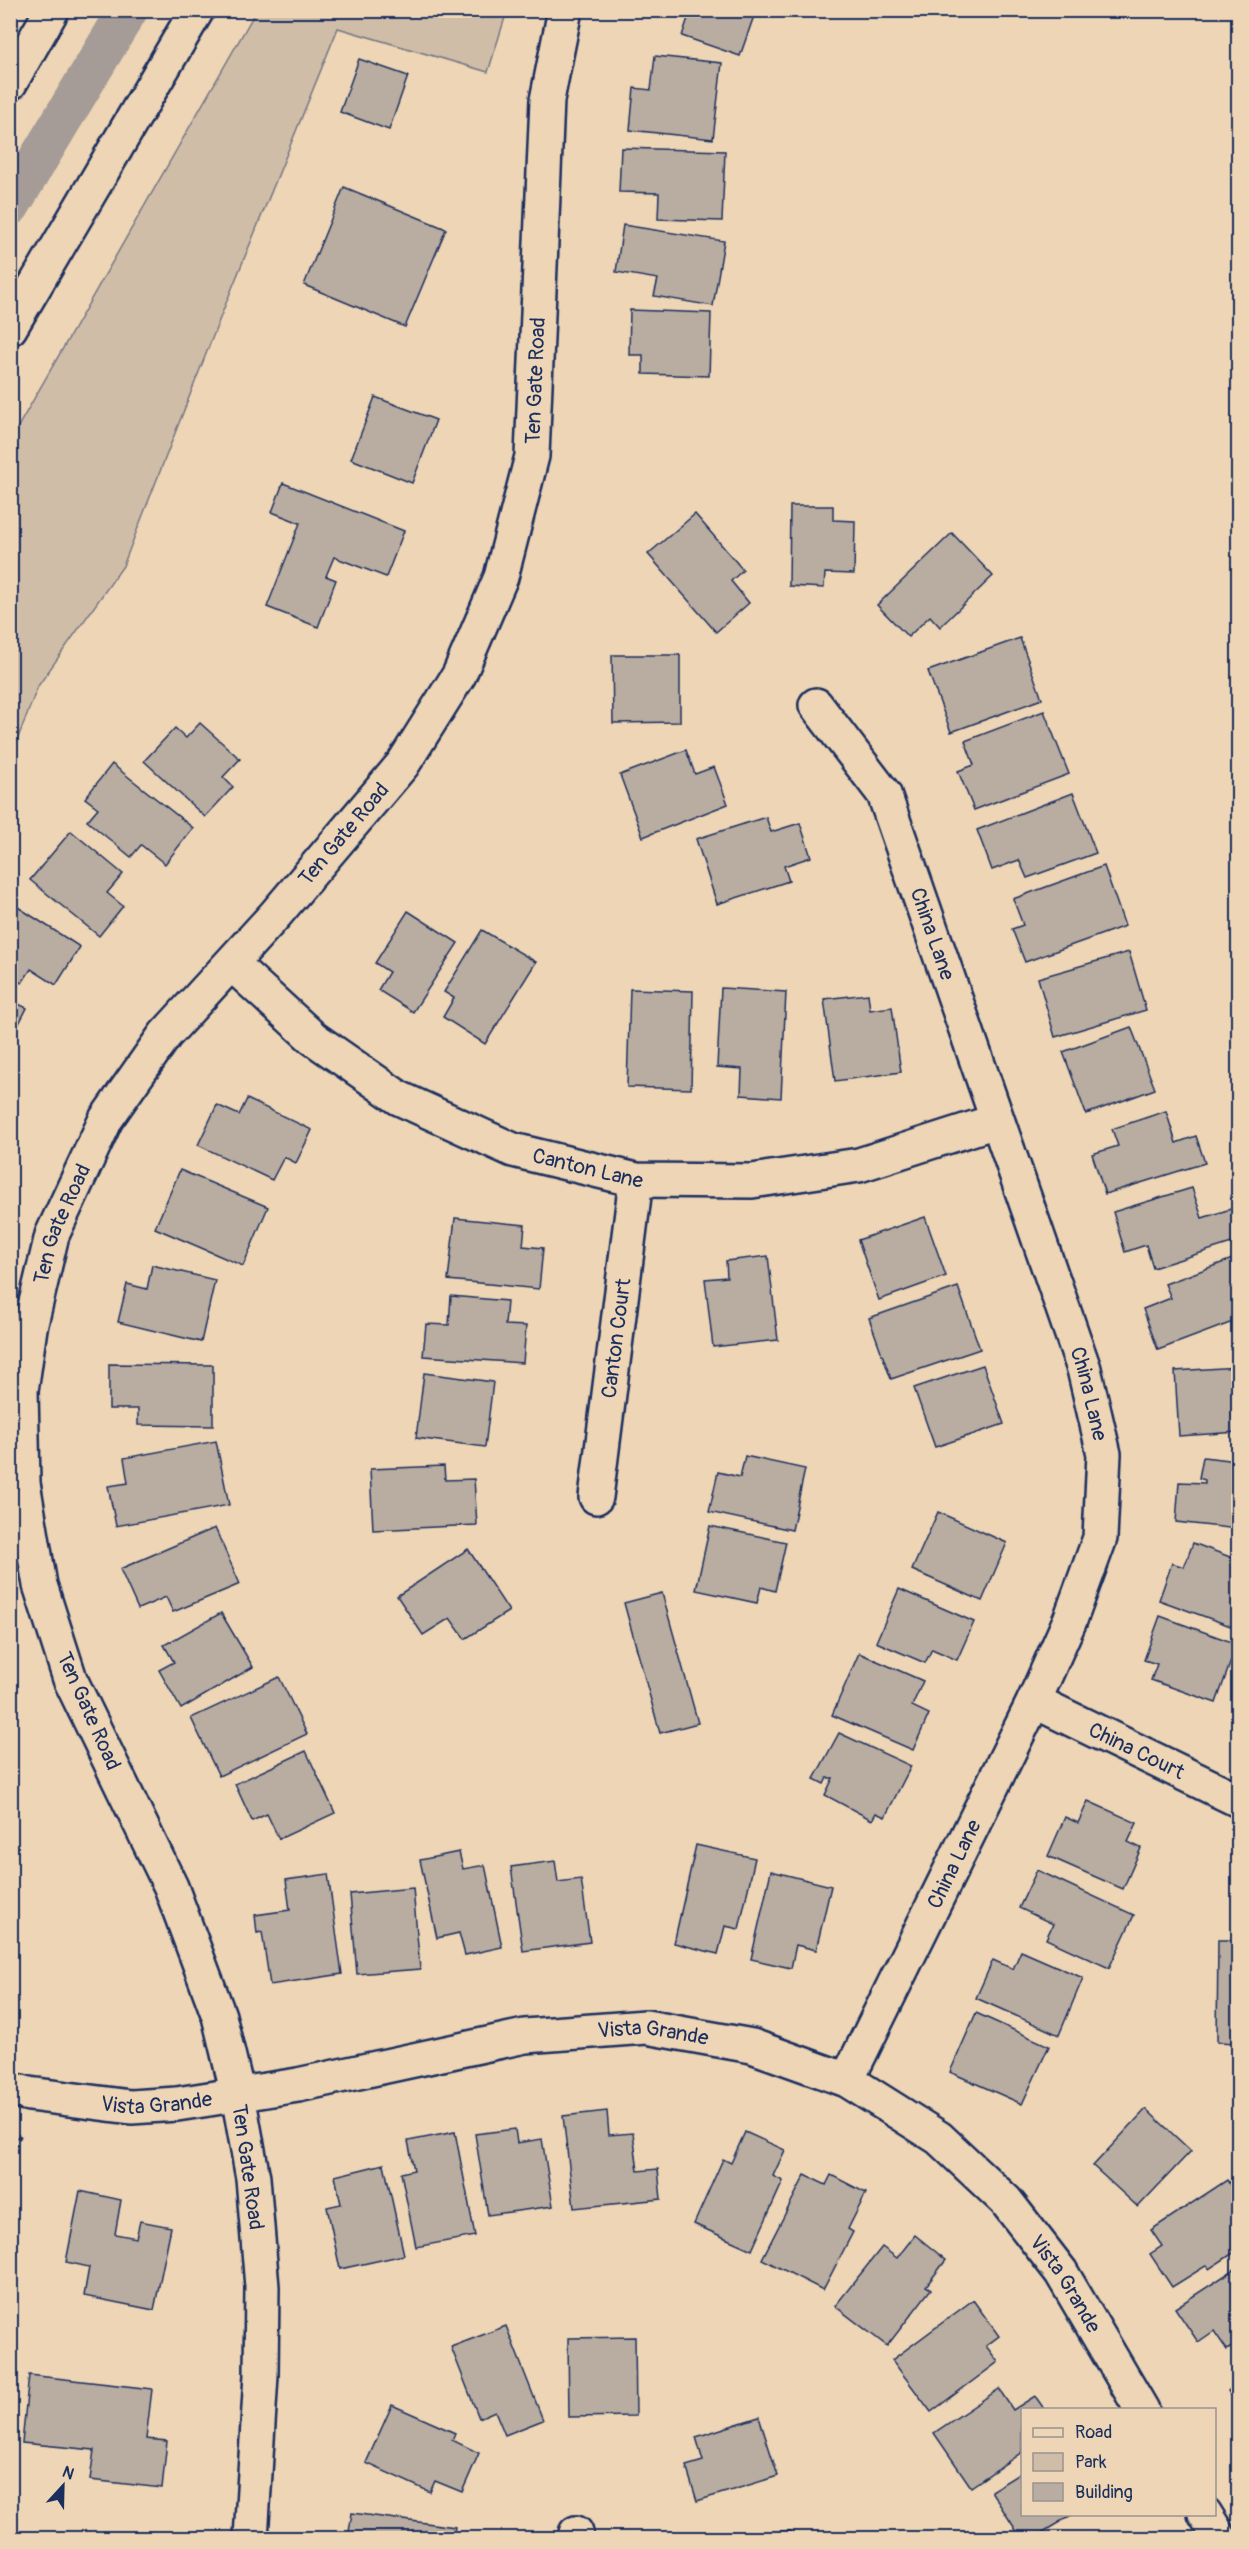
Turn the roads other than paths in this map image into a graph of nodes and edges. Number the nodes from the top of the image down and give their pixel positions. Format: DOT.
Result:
graph roads {
  1 [pos="52,10"];
  2 [pos="197,10"];
  3 [pos="565,10"];
  4 [pos="10,83"];
  5 [pos="10,328"];
  6 [pos="816,705"];
  7 [pos="232,964"];
  8 [pos="996,1122"];
  9 [pos="636,1180"];
  10 [pos="16,1391"];
  11 [pos="596,1497"];
  12 [pos="1034,1701"];
  13 [pos="1239,1800"];
  14 [pos="847,2080"];
  15 [pos="10,2089"];
  16 [pos="238,2095"];
  17 [pos="1141,2408"];
  18 [pos="1207,2516"];
  19 [pos="251,2538"];
  20 [pos="1220,2538"];
  1 -- 4 [label="street"];
  2 -- 5 [label="street"];
  3 -- 7 [label="street, Ten Gate Road"];
  6 -- 8 [label="street, China Lane"];
  7 -- 9 [label="street, Canton Lane"];
  7 -- 10 [label="street, Ten Gate Road"];
  8 -- 9 [label="street, Canton Lane"];
  8 -- 12 [label="street, China Lane"];
  9 -- 11 [label="street, Canton Court"];
  10 -- 16 [label="street, Ten Gate Road"];
  12 -- 13 [label="street, China Court"];
  12 -- 14 [label="street, China Lane"];
  14 -- 16 [label="street, Vista Grande"];
  14 -- 17 [label="street, Vista Grande"];
  15 -- 16 [label="street, Vista Grande"];
  16 -- 19 [label="street, Ten Gate Road"];
  18 -- 20 [label="street"];
}
